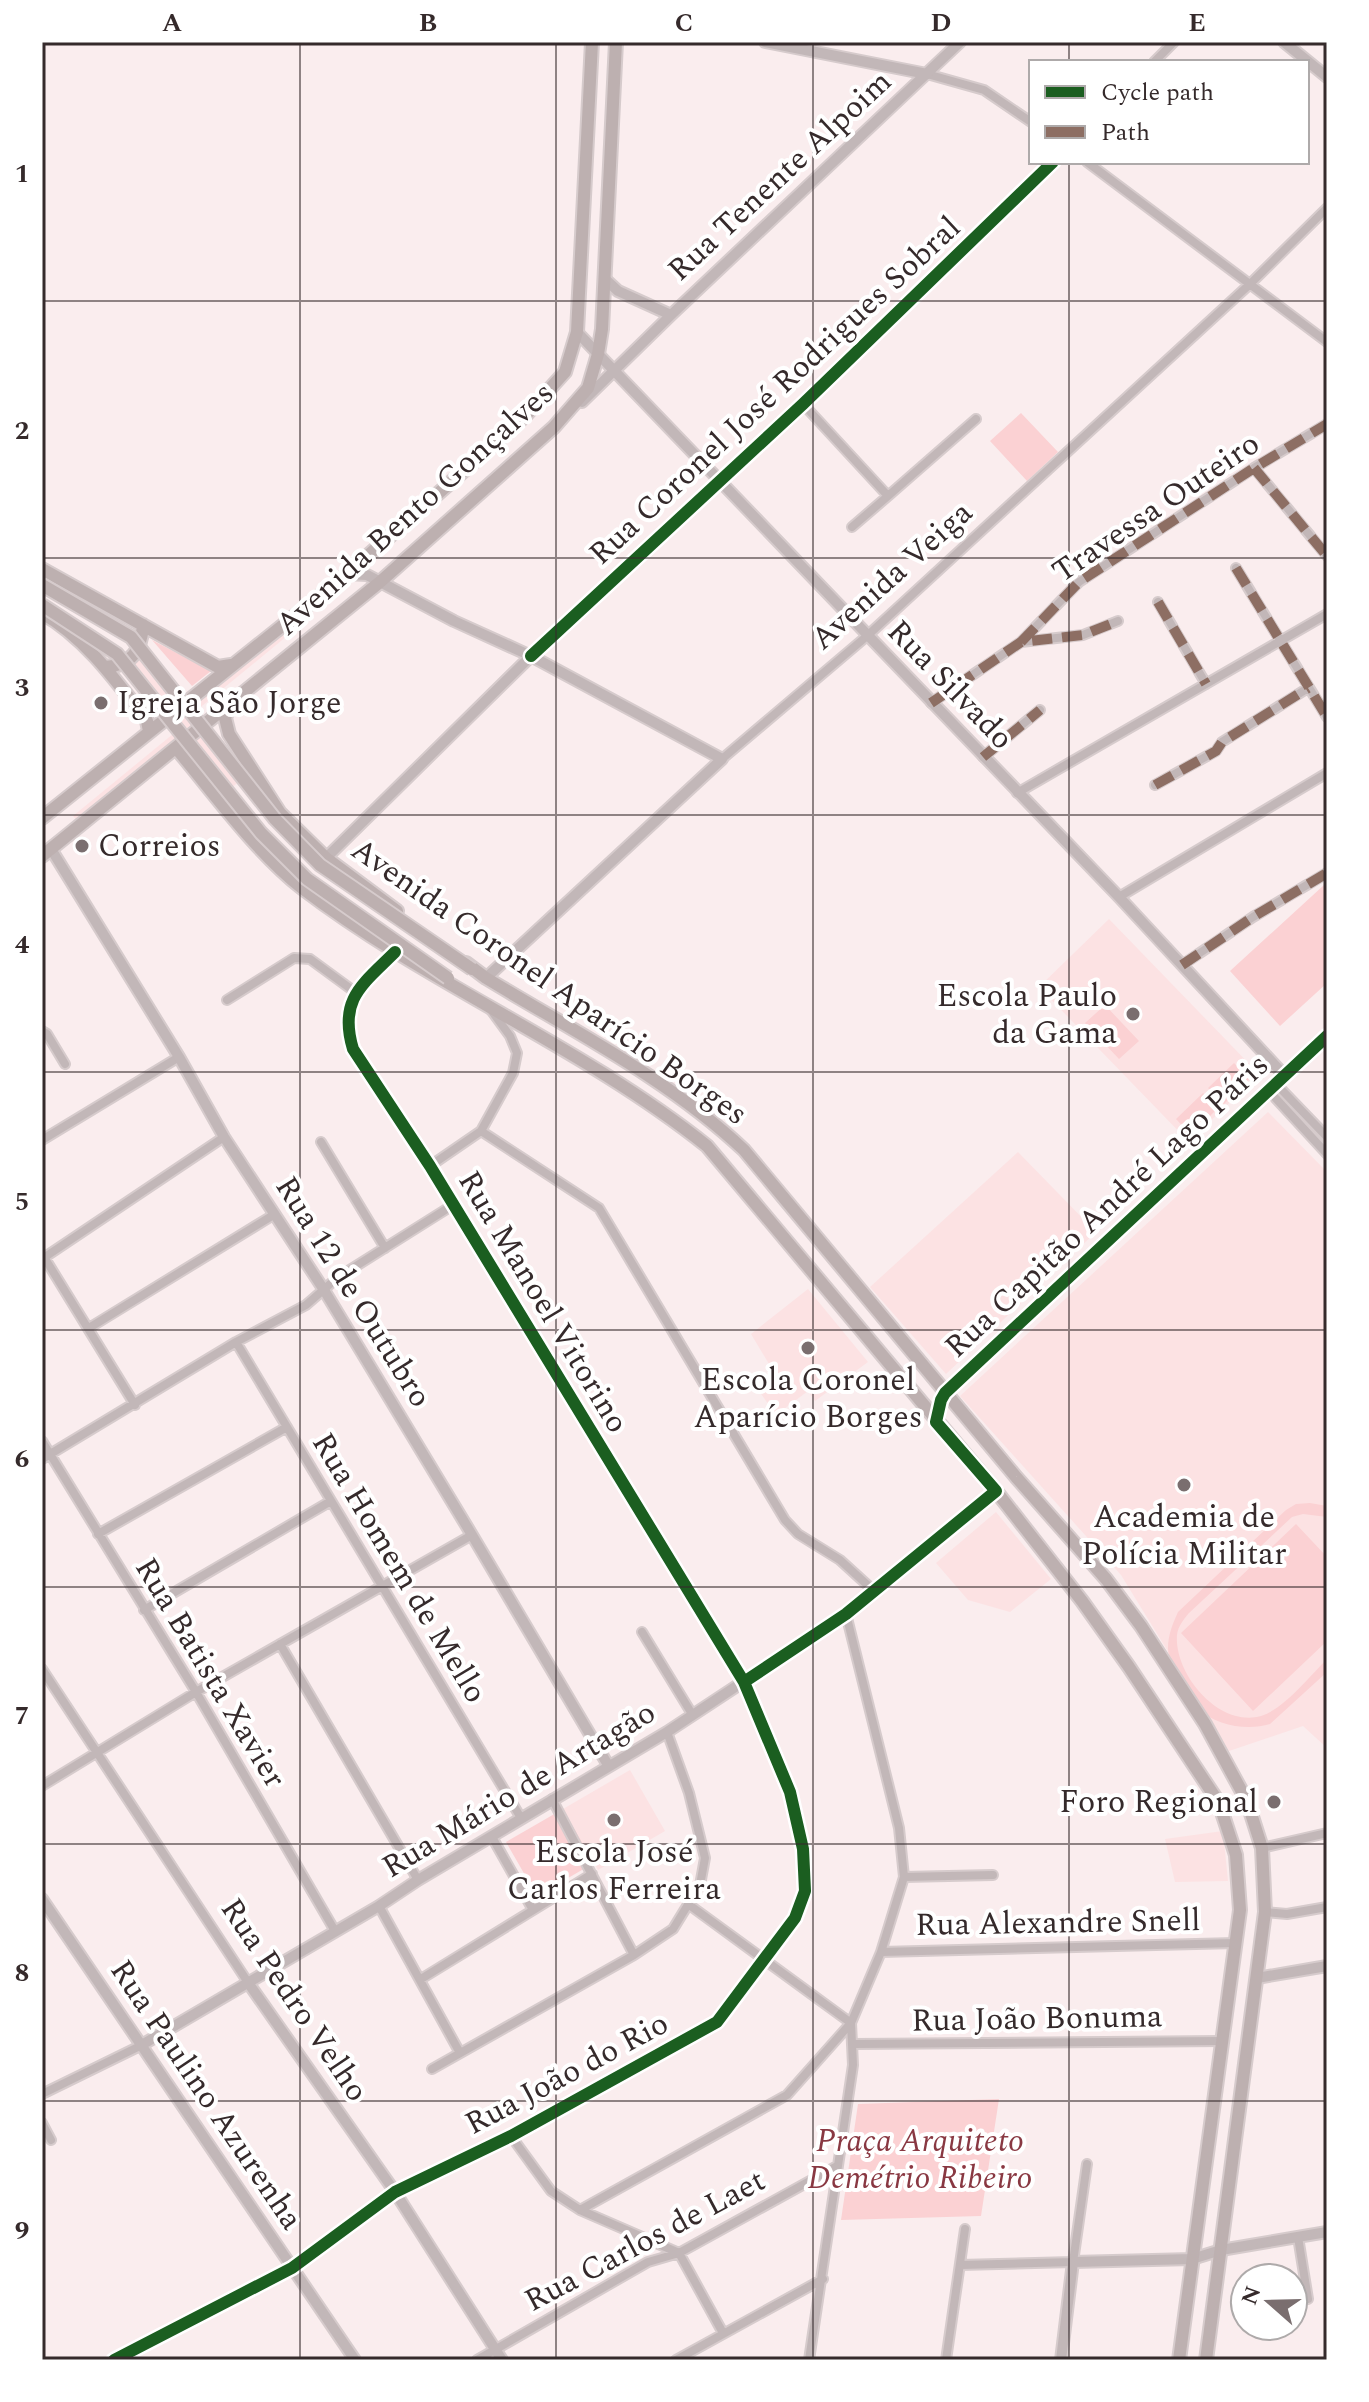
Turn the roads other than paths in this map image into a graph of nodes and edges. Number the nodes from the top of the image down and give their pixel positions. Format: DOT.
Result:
graph roads {
  1 [pos="592,42"];
  2 [pos="616,42"];
  3 [pos="765,42"];
  4 [pos="960,42"];
  5 [pos="1174,42"];
  6 [pos="1284,42"];
  7 [pos="1156,60"];
  8 [pos="1306,60"];
  9 [pos="1309,62"];
  10 [pos="927,74"];
  11 [pos="1327,77"];
  12 [pos="1029,121"];
  13 [pos="1051,164"];
  14 [pos="1090,164"];
  15 [pos="1327,208"];
  16 [pos="605,279"];
  17 [pos="1250,284"];
  18 [pos="671,315"];
  19 [pos="577,332"];
  20 [pos="1327,342"];
  21 [pos="598,354"];
  22 [pos="615,372"];
  23 [pos="803,404"];
  24 [pos="976,419"];
  25 [pos="1327,424"];
  26 [pos="554,427"];
  27 [pos="1254,468"];
  28 [pos="720,481"];
  29 [pos="888,496"];
  30 [pos="852,527"];
  31 [pos="1327,556"];
  32 [pos="1236,568"];
  33 [pos="42,569"];
  34 [pos="347,574"];
  35 [pos="380,582"];
  36 [pos="42,585"];
  37 [pos="1158,602"];
  38 [pos="42,605"];
  39 [pos="42,613"];
  40 [pos="1327,614"];
  41 [pos="1118,621"];
  42 [pos="143,625"];
  43 [pos="867,636"];
  44 [pos="1281,640"];
  45 [pos="1021,642"];
  46 [pos="531,656"];
  47 [pos="235,665"];
  48 [pos="105,667"];
  49 [pos="1206,684"];
  50 [pos="1308,688"];
  51 [pos="231,702"];
  52 [pos="931,703"];
  53 [pos="1040,710"];
  54 [pos="1327,717"];
  55 [pos="149,731"];
  56 [pos="176,748"];
  57 [pos="983,757"];
  58 [pos="722,759"];
  59 [pos="1327,773"];
  60 [pos="254,776"];
  61 [pos="1155,785"];
  62 [pos="1017,793"];
  63 [pos="221,802"];
  64 [pos="42,818"];
  65 [pos="46,852"];
  66 [pos="326,858"];
  67 [pos="1327,873"];
  68 [pos="1119,897"];
  69 [pos="395,952"];
  70 [pos="1182,965"];
  71 [pos="486,978"];
  72 [pos="462,990"];
  73 [pos="355,992"];
  74 [pos="227,1000"];
  75 [pos="487,1005"];
  76 [pos="42,1031"];
  77 [pos="1327,1036"];
  78 [pos="179,1057"];
  79 [pos="65,1064"];
  80 [pos="1284,1075"];
  81 [pos="1272,1088"];
  82 [pos="1293,1101"];
  83 [pos="1286,1109"];
  84 [pos="1316,1125"];
  85 [pos="481,1131"];
  86 [pos="1308,1133"];
  87 [pos="224,1137"];
  88 [pos="1327,1137"];
  89 [pos="42,1140"];
  90 [pos="321,1142"];
  91 [pos="1327,1154"];
  92 [pos="430,1166"];
  93 [pos="453,1205"];
  94 [pos="275,1214"];
  95 [pos="385,1248"];
  96 [pos="43,1258"];
  97 [pos="324,1290"];
  98 [pos="89,1328"];
  99 [pos="236,1342"];
  100 [pos="945,1393"];
  101 [pos="135,1405"];
  102 [pos="936,1422"];
  103 [pos="287,1427"];
  104 [pos="42,1441"];
  105 [pos="46,1457"];
  106 [pos="996,1491"];
  107 [pos="331,1501"];
  108 [pos="98,1534"];
  109 [pos="472,1535"];
  110 [pos="382,1588"];
  111 [pos="874,1591"];
  112 [pos="144,1610"];
  113 [pos="846,1614"];
  114 [pos="642,1632"];
  115 [pos="280,1644"];
  116 [pos="42,1669"];
  117 [pos="744,1682"];
  118 [pos="196,1692"];
  119 [pos="692,1714"];
  120 [pos="667,1732"];
  121 [pos="98,1752"];
  122 [pos="608,1765"];
  123 [pos="42,1786"];
  124 [pos="552,1799"];
  125 [pos="521,1818"];
  126 [pos="1327,1833"];
  127 [pos="492,1837"];
  128 [pos="1262,1848"];
  129 [pos="592,1874"];
  130 [pos="993,1875"];
  131 [pos="904,1877"];
  132 [pos="418,1880"];
  133 [pos="42,1899"];
  134 [pos="688,1904"];
  135 [pos="379,1906"];
  136 [pos="1327,1907"];
  137 [pos="533,1910"];
  138 [pos="1265,1912"];
  139 [pos="335,1931"];
  140 [pos="1236,1943"];
  141 [pos="881,1952"];
  142 [pos="634,1955"];
  143 [pos="764,1961"];
  144 [pos="1327,1966"];
  145 [pos="1257,1978"];
  146 [pos="421,1979"];
  147 [pos="249,1984"];
  148 [pos="851,2023"];
  149 [pos="1222,2041"];
  150 [pos="853,2044"];
  151 [pos="140,2046"];
  152 [pos="460,2053"];
  153 [pos="432,2069"];
  154 [pos="42,2094"];
  155 [pos="42,2123"];
  156 [pos="511,2136"];
  157 [pos="51,2140"];
  158 [pos="1087,2164"];
  159 [pos="837,2166"];
  160 [pos="395,2192"];
  161 [pos="580,2210"];
  162 [pos="965,2229"];
  163 [pos="1327,2232"];
  164 [pos="1298,2237"];
  165 [pos="1221,2250"];
  166 [pos="679,2253"];
  167 [pos="1192,2259"];
  168 [pos="1073,2262"];
  169 [pos="1302,2262"];
  170 [pos="960,2265"];
  171 [pos="292,2268"];
  172 [pos="823,2279"];
  173 [pos="723,2333"];
  174 [pos="495,2349"];
  175 [pos="114,2360"];
  176 [pos="355,2360"];
  177 [pos="477,2360"];
  178 [pos="502,2360"];
  179 [pos="676,2360"];
  180 [pos="809,2360"];
  181 [pos="946,2360"];
  182 [pos="1061,2360"];
  183 [pos="1179,2360"];
  184 [pos="1206,2360"];
  1 -- 19 [label="main road, Avenida Bento Gonçalves"];
  2 -- 16 [label="main road, Avenida Bento Gonçalves"];
  3 -- 10 [label="street"];
  4 -- 10 [label="street, Rua Tenente Alpoim"];
  5 -- 7 [label="street"];
  6 -- 8 [label="street"];
  9 -- 11 [label="street"];
  10 -- 12 [label="street"];
  10 -- 18 [label="street, Rua Tenente Alpoim"];
  13 -- 23 [label="street, Rua Coronel José Rodrigues Sobral"];
  14 -- 17 [label="street"];
  15 -- 17 [label="street, Avenida Veiga"];
  16 -- 18 [label="street, Rua Tenente Alpoim"];
  16 -- 21 [label="main road, Avenida Bento Gonçalves"];
  17 -- 20 [label="street"];
  17 -- 43 [label="street, Avenida Veiga"];
  18 -- 22 [label="street, Rua Tenente Alpoim"];
  19 -- 21 [label="street, Rua Silvado"];
  19 -- 34 [label="main road, Avenida Bento Gonçalves"];
  21 -- 22 [label="street, Rua Silvado"];
  21 -- 26 [label="main road, Avenida Bento Gonçalves"];
  22 -- 26 [label="street, Rua Tenente Alpoim"];
  22 -- 28 [label="street, Rua Silvado"];
  23 -- 28 [label="street, Rua Coronel José Rodrigues Sobral"];
  23 -- 29 [label="street"];
  24 -- 29 [label="street"];
  25 -- 27 [label="street, Travessa Outeiro"];
  26 -- 35 [label="main road, Avenida Bento Gonçalves"];
  27 -- 31 [label="street"];
  27 -- 45 [label="street, Travessa Outeiro"];
  28 -- 43 [label="street, Rua Silvado"];
  28 -- 46 [label="street, Rua Coronel José Rodrigues Sobral"];
  29 -- 30 [label="street"];
  32 -- 44 [label="street"];
  33 -- 42 [label="main road"];
  34 -- 35 [label="street"];
  34 -- 47 [label="main road, Avenida Bento Gonçalves"];
  35 -- 46 [label="street"];
  35 -- 51 [label="main road, Avenida Bento Gonçalves"];
  36 -- 71 [label="main road, bridge"];
  37 -- 49 [label="street"];
  38 -- 72 [label="main road, bridge"];
  39 -- 48 [label="main road"];
  40 -- 44 [label="street"];
  41 -- 45 [label="street"];
  42 -- 47 [label="main road"];
  42 -- 48 [label="main road"];
  43 -- 52 [label="street, Rua Silvado"];
  43 -- 58 [label="street, Avenida Veiga"];
  44 -- 49 [label="street"];
  44 -- 50 [label="street"];
  45 -- 52 [label="street, Travessa Outeiro"];
  46 -- 58 [label="street"];
  46 -- 66 [label="street, Rua Coronel José Rodrigues Sobral"];
  47 -- 55 [label="main road, Avenida Bento Gonçalves"];
  48 -- 55 [label="main road"];
  49 -- 62 [label="street"];
  50 -- 54 [label="street"];
  50 -- 61 [label="street"];
  51 -- 56 [label="main road, Avenida Bento Gonçalves"];
  51 -- 60 [label="main road, Avenida Coronel Aparício Borges"];
  52 -- 57 [label="street, Rua Silvado"];
  53 -- 57 [label="street"];
  55 -- 64 [label="main road, Avenida Bento Gonçalves"];
  56 -- 63 [label="main road, Avenida Coronel Aparício Borges"];
  56 -- 65 [label="main road, Avenida Bento Gonçalves"];
  57 -- 62 [label="street, Rua Silvado"];
  58 -- 71 [label="street, Avenida Veiga"];
  59 -- 68 [label="street"];
  60 -- 63 [label="main road"];
  60 -- 66 [label="main road, Avenida Coronel Aparício Borges"];
  62 -- 68 [label="street, Rua Silvado"];
  63 -- 69 [label="main road, Avenida Coronel Aparício Borges"];
  65 -- 78 [label="street, Rua 12 de Outubro"];
  66 -- 71 [label="main road, Avenida Coronel Aparício Borges"];
  67 -- 70 [label="street"];
  68 -- 70 [label="street, Rua Silvado"];
  69 -- 72 [label="main road, Avenida Coronel Aparício Borges"];
  69 -- 73 [label="street"];
  70 -- 80 [label="street, Rua Silvado"];
  71 -- 100 [label="main road, Avenida Coronel Aparício Borges"];
  72 -- 75 [label="main road, Avenida Coronel Aparício Borges"];
  73 -- 74 [label="street"];
  73 -- 92 [label="street, Rua Manoel Vitorino"];
  75 -- 85 [label="street"];
  75 -- 102 [label="main road, Avenida Coronel Aparício Borges"];
  76 -- 79 [label="street"];
  77 -- 80 [label="street, Rua Capitão André Lago Páris"];
  78 -- 87 [label="street, Rua 12 de Outubro"];
  78 -- 89 [label="street"];
  80 -- 81 [label="street, Rua Capitão André Lago Páris"];
  81 -- 82 [label="street"];
  81 -- 83 [label="street"];
  81 -- 100 [label="street, Rua Capitão André Lago Páris"];
  82 -- 83 [label="street"];
  82 -- 84 [label="street"];
  83 -- 86 [label="street"];
  84 -- 86 [label="street"];
  84 -- 88 [label="street"];
  85 -- 92 [label="street"];
  85 -- 111 [label="street"];
  86 -- 91 [label="street"];
  87 -- 94 [label="street, Rua 12 de Outubro"];
  87 -- 96 [label="street"];
  90 -- 95 [label="street"];
  92 -- 93 [label="street, Rua Manoel Vitorino"];
  93 -- 95 [label="street"];
  93 -- 117 [label="street, Rua Manoel Vitorino"];
  94 -- 97 [label="street, Rua 12 de Outubro"];
  94 -- 98 [label="street"];
  95 -- 97 [label="street"];
  96 -- 98 [label="street"];
  97 -- 99 [label="street"];
  97 -- 109 [label="street, Rua 12 de Outubro"];
  98 -- 101 [label="street"];
  99 -- 101 [label="street"];
  99 -- 103 [label="street, Rua Homem de Mello"];
  100 -- 102 [label="street, Rua Capitão André Lago Páris"];
  100 -- 128 [label="main road, Avenida Coronel Aparício Borges"];
  101 -- 105 [label="street"];
  102 -- 106 [label="main road, Avenida Coronel Aparício Borges"];
  103 -- 107 [label="street, Rua Homem de Mello"];
  103 -- 108 [label="street"];
  104 -- 105 [label="street, Rua Batista Xavier"];
  105 -- 108 [label="street, Rua Batista Xavier"];
  106 -- 111 [label="street, Rua Mário de Artagão"];
  106 -- 140 [label="main road, Avenida Coronel Aparício Borges"];
  107 -- 110 [label="street, Rua Homem de Mello"];
  107 -- 112 [label="street"];
  108 -- 112 [label="street, Rua Batista Xavier"];
  109 -- 110 [label="street"];
  109 -- 122 [label="street, Rua 12 de Outubro"];
  110 -- 115 [label="street"];
  110 -- 125 [label="street, Rua Homem de Mello"];
  111 -- 113 [label="street, Rua Mário de Artagão"];
  112 -- 118 [label="street, Rua Batista Xavier"];
  113 -- 117 [label="street, Rua Mário de Artagão"];
  113 -- 131 [label="street"];
  114 -- 119 [label="street"];
  115 -- 118 [label="street"];
  115 -- 132 [label="street"];
  116 -- 121 [label="street, Rua Pedro Velho"];
  117 -- 119 [label="street, Rua Mário de Artagão"];
  117 -- 143 [label="street, Rua João do Rio"];
  118 -- 121 [label="street"];
  118 -- 139 [label="street, Rua Batista Xavier"];
  119 -- 120 [label="street, Rua Mário de Artagão"];
  120 -- 122 [label="street, Rua Mário de Artagão"];
  120 -- 134 [label="street"];
  121 -- 123 [label="street"];
  121 -- 147 [label="street, Rua Pedro Velho"];
  122 -- 124 [label="street, Rua Mário de Artagão"];
  124 -- 125 [label="street, Rua Mário de Artagão"];
  124 -- 129 [label="street"];
  125 -- 127 [label="street, Rua Mário de Artagão"];
  126 -- 128 [label="street"];
  127 -- 132 [label="street, Rua Mário de Artagão"];
  127 -- 137 [label="street"];
  128 -- 138 [label="main road, Avenida Coronel Aparício Borges"];
  129 -- 137 [label="street"];
  129 -- 142 [label="street"];
  130 -- 131 [label="street"];
  131 -- 141 [label="street"];
  132 -- 135 [label="street, Rua Mário de Artagão"];
  133 -- 151 [label="street, Rua Paulino Azurenha"];
  134 -- 142 [label="street"];
  134 -- 143 [label="street"];
  135 -- 139 [label="street, Rua Mário de Artagão"];
  135 -- 146 [label="street"];
  136 -- 138 [label="street"];
  137 -- 146 [label="street"];
  138 -- 145 [label="main road, Avenida Coronel Aparício Borges"];
  139 -- 147 [label="street, Rua Mário de Artagão"];
  140 -- 141 [label="street, Rua Alexandre Snell"];
  140 -- 149 [label="main road, Avenida Coronel Aparício Borges"];
  141 -- 148 [label="street"];
  142 -- 152 [label="street"];
  143 -- 148 [label="street"];
  143 -- 156 [label="street, Rua João do Rio"];
  144 -- 145 [label="street"];
  145 -- 165 [label="main road, Avenida Coronel Aparício Borges"];
  146 -- 152 [label="street"];
  147 -- 151 [label="street, Rua Mário de Artagão"];
  147 -- 160 [label="street, Rua Pedro Velho"];
  148 -- 150 [label="street"];
  148 -- 161 [label="street"];
  149 -- 150 [label="street, Rua João Bonuma"];
  149 -- 167 [label="main road, Avenida Coronel Aparício Borges"];
  150 -- 159 [label="street"];
  151 -- 154 [label="street, Rua Mário de Artagão"];
  151 -- 171 [label="street, Rua Paulino Azurenha"];
  152 -- 153 [label="street"];
  155 -- 157 [label="street"];
  156 -- 160 [label="street, Rua João do Rio"];
  156 -- 161 [label="street"];
  158 -- 168 [label="street"];
  159 -- 166 [label="street, Rua Carlos de Laet"];
  159 -- 172 [label="street"];
  160 -- 171 [label="street, Rua João do Rio"];
  160 -- 174 [label="street, Rua Pedro Velho"];
  161 -- 166 [label="street"];
  162 -- 170 [label="street"];
  163 -- 164 [label="street"];
  164 -- 165 [label="street"];
  164 -- 169 [label="street"];
  165 -- 167 [label="street"];
  165 -- 184 [label="main road, Avenida Coronel Aparício Borges"];
  166 -- 173 [label="street"];
  166 -- 174 [label="street, Rua Carlos de Laet"];
  167 -- 168 [label="street"];
  167 -- 183 [label="main road, Avenida Coronel Aparício Borges"];
  168 -- 170 [label="street"];
  168 -- 182 [label="street"];
  170 -- 181 [label="street"];
  171 -- 175 [label="street, Rua João do Rio"];
  171 -- 176 [label="street, Rua Paulino Azurenha"];
  172 -- 173 [label="street"];
  172 -- 180 [label="street"];
  173 -- 179 [label="street"];
  174 -- 177 [label="street, Rua Carlos de Laet"];
  174 -- 178 [label="street, Rua Pedro Velho"];
}
